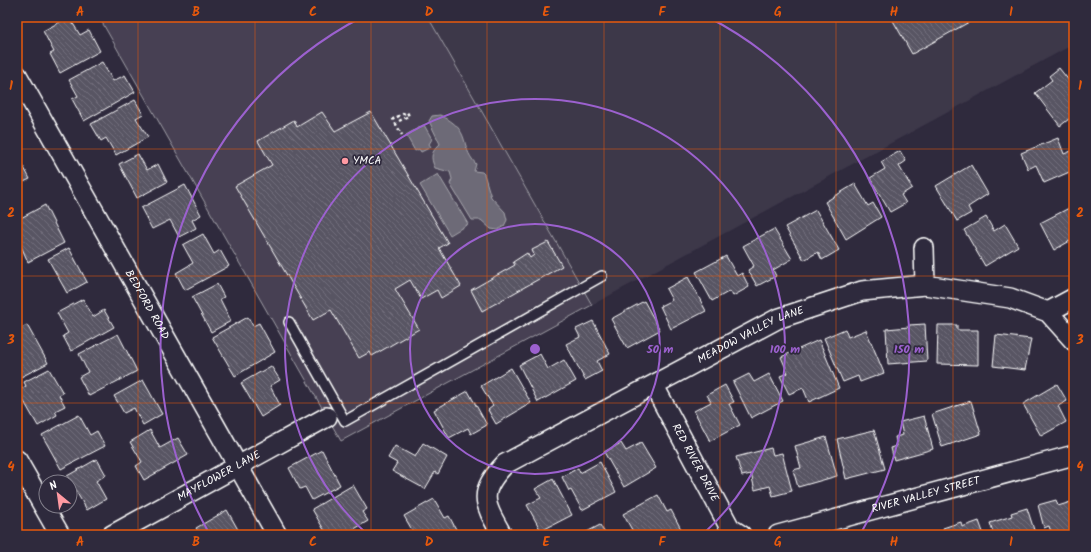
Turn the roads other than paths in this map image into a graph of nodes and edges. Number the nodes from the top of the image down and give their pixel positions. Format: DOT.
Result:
graph roads {
  1 [pos="17,75"];
  2 [pos="924,248"];
  3 [pos="602,276"];
  4 [pos="925,285"];
  5 [pos="1074,298"];
  6 [pos="1048,312"];
  7 [pos="289,322"];
  8 [pos="1074,341"];
  9 [pos="654,386"];
  10 [pos="333,414"];
  11 [pos="1074,455"];
  12 [pos="17,460"];
  13 [pos="238,465"];
  14 [pos="60,535"];
  15 [pos="112,535"];
  16 [pos="277,535"];
  17 [pos="502,535"];
  18 [pos="741,535"];
  19 [pos="778,535"];
  1 -- 13 [label="street, BEDFORD ROAD"];
  2 -- 4 [label="street"];
  3 -- 10 [label="lane"];
  4 -- 6 [label="street, MEADOW VALLEY LANE"];
  4 -- 9 [label="street, MEADOW VALLEY LANE"];
  5 -- 6 [label="street"];
  6 -- 8 [label="street"];
  7 -- 10 [label="lane"];
  9 -- 17 [label="street, MEADOW VALLEY LANE"];
  9 -- 18 [label="street, RED RIVER DRIVE"];
  10 -- 13 [label="street, MAYFLOWER LANE"];
  11 -- 19 [label="street, RIVER VALLEY STREET"];
  12 -- 14 [label="street"];
  13 -- 15 [label="street, MAYFLOWER LANE"];
  13 -- 16 [label="street, BEDFORD ROAD"];
}
